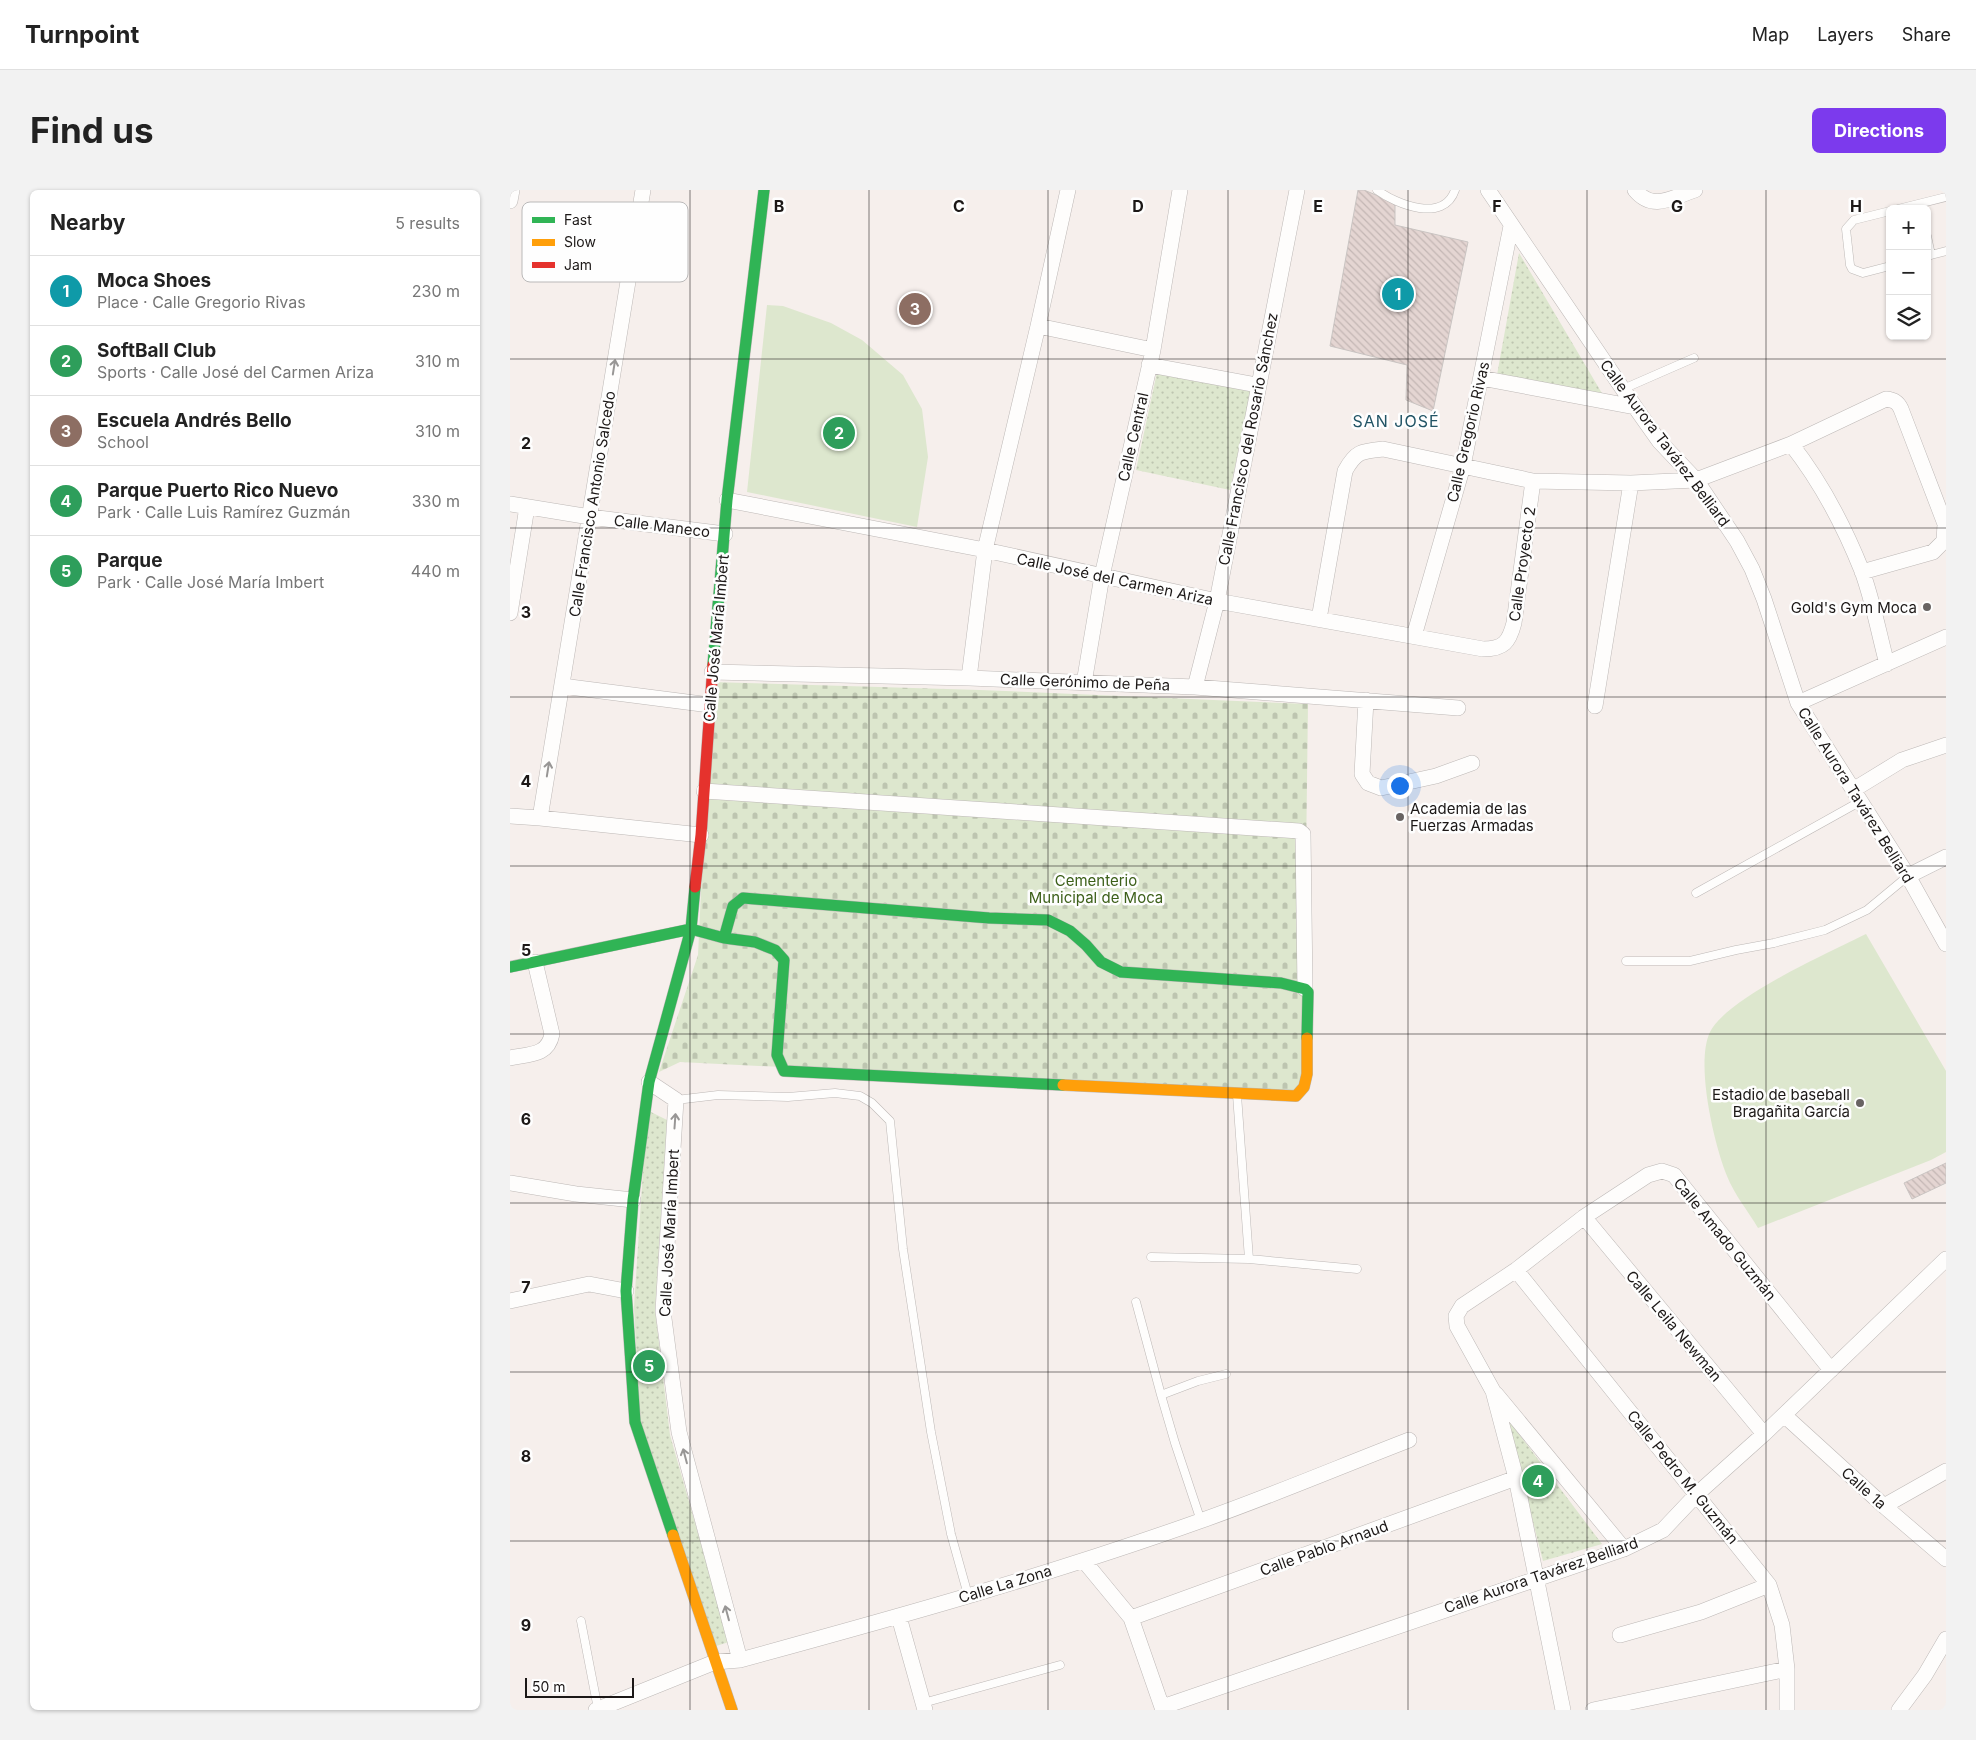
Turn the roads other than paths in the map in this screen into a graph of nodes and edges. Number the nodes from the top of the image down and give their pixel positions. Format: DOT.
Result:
graph roads {
  1 [pos="512,190"];
  2 [pos="764,190"];
  3 [pos="1068,190"];
  4 [pos="1180,190"];
  5 [pos="1296,190"];
  6 [pos="1377,190"];
  7 [pos="1455,190"];
  8 [pos="1488,190"];
  9 [pos="1635,190"];
  10 [pos="1695,190"];
  11 [pos="1946,198"];
  12 [pos="510,201"];
  13 [pos="1925,205"];
  14 [pos="1886,212"];
  15 [pos="1511,226"];
  16 [pos="1946,251"];
  17 [pos="1931,255"];
  18 [pos="1886,267"];
  19 [pos="628,282"];
  20 [pos="1038,326"];
  21 [pos="1153,350"];
  22 [pos="1694,358"];
  23 [pos="1149,365"];
  24 [pos="1481,378"];
  25 [pos="1258,385"];
  26 [pos="1623,389"];
  27 [pos="1635,407"];
  28 [pos="1791,444"];
  29 [pos="1463,466"];
  30 [pos="1696,480"];
  31 [pos="1533,481"];
  32 [pos="1632,483"];
  33 [pos="727,500"];
  34 [pos="510,504"];
  35 [pos="527,507"];
  36 [pos="590,517"];
  37 [pos="725,534"];
  38 [pos="985,550"];
  39 [pos="1862,572"];
  40 [pos="1102,576"];
  41 [pos="1217,601"];
  42 [pos="510,613"];
  43 [pos="1319,619"];
  44 [pos="1414,636"];
  45 [pos="1945,638"];
  46 [pos="1504,645"];
  47 [pos="1887,664"];
  48 [pos="712,672"];
  49 [pos="969,678"];
  50 [pos="1084,683"];
  51 [pos="562,686"];
  52 [pos="1195,687"];
  53 [pos="1366,700"];
  54 [pos="1798,703"];
  55 [pos="710,705"];
  56 [pos="1594,706"];
  57 [pos="1458,708"];
  58 [pos="1946,745"];
  59 [pos="1472,763"];
  60 [pos="704,791"];
  61 [pos="1857,796"];
  62 [pos="510,816"];
  63 [pos="540,818"];
  64 [pos="701,835"];
  65 [pos="1946,857"];
  66 [pos="1908,876"];
  67 [pos="1696,893"];
  68 [pos="691,929"];
  69 [pos="724,938"];
  70 [pos="1946,944"];
  71 [pos="1626,961"];
  72 [pos="535,962"];
  73 [pos="510,968"];
  74 [pos="1306,989"];
  75 [pos="510,1058"];
  76 [pos="649,1082"];
  77 [pos="1237,1093"];
  78 [pos="676,1100"];
  79 [pos="510,1183"];
  80 [pos="633,1200"];
  81 [pos="1584,1217"];
  82 [pos="1151,1257"];
  83 [pos="1249,1259"];
  84 [pos="1946,1259"];
  85 [pos="1357,1269"];
  86 [pos="1516,1270"];
  87 [pos="626,1291"];
  88 [pos="510,1300"];
  89 [pos="1136,1302"];
  90 [pos="1831,1370"];
  91 [pos="1226,1374"];
  92 [pos="1493,1391"];
  93 [pos="1162,1394"];
  94 [pos="1784,1415"];
  95 [pos="1764,1434"];
  96 [pos="1409,1440"];
  97 [pos="1946,1471"];
  98 [pos="1516,1478"];
  99 [pos="1697,1494"];
  100 [pos="1884,1506"];
  101 [pos="1201,1521"];
  102 [pos="1624,1549"];
  103 [pos="1946,1559"];
  104 [pos="1084,1561"];
  105 [pos="1538,1578"];
  106 [pos="1769,1585"];
  107 [pos="968,1595"];
  108 [pos="900,1617"];
  109 [pos="1131,1618"];
  110 [pos="581,1621"];
  111 [pos="1620,1636"];
  112 [pos="1946,1639"];
  113 [pos="740,1660"];
  114 [pos="715,1662"];
  115 [pos="1060,1665"];
  116 [pos="1787,1669"];
  117 [pos="924,1707"];
  118 [pos="1163,1708"];
  119 [pos="598,1710"];
  120 [pos="732,1710"];
  121 [pos="1563,1710"];
  122 [pos="1593,1710"];
  123 [pos="1787,1710"];
  124 [pos="1900,1710"];
  1 -- 12 [label="street"];
  2 -- 33 [label="street, Calle José María Imbert"];
  3 -- 20 [label="street"];
  4 -- 21 [label="street, Calle Central"];
  5 -- 25 [label="street, Calle Francisco del Rosario Sánchez"];
  6 -- 7 [label="lane"];
  8 -- 15 [label="street, Calle Aurora Tavárez Belliard"];
  9 -- 10 [label="street"];
  11 -- 13 [label="lane"];
  14 -- 18 [label="lane"];
  15 -- 24 [label="street, Calle Gregorio Rivas"];
  15 -- 26 [label="street, Calle Aurora Tavárez Belliard"];
  16 -- 17 [label="lane"];
  36 -- 19 [label="street, Calle Francisco Antonio Salcedo, one-way"];
  20 -- 21 [label="street"];
  20 -- 38 [label="street"];
  21 -- 23 [label="street, Calle Central"];
  22 -- 26 [label="lane"];
  23 -- 25 [label="street"];
  23 -- 40 [label="street, Calle Central"];
  24 -- 27 [label="street"];
  24 -- 29 [label="street, Calle Gregorio Rivas"];
  25 -- 41 [label="street, Calle Francisco del Rosario Sánchez"];
  26 -- 27 [label="street, Calle Aurora Tavárez Belliard"];
  27 -- 30 [label="street, Calle Aurora Tavárez Belliard"];
  28 -- 30 [label="street"];
  28 -- 39 [label="street"];
  28 -- 39 [label="street"];
  29 -- 31 [label="street"];
  29 -- 43 [label="street"];
  29 -- 44 [label="street, Calle Gregorio Rivas"];
  30 -- 32 [label="street"];
  30 -- 54 [label="street, Calle Aurora Tavárez Belliard"];
  31 -- 32 [label="street"];
  31 -- 46 [label="street, Calle Proyecto 2"];
  32 -- 56 [label="street"];
  33 -- 37 [label="street, Calle José María Imbert"];
  33 -- 38 [label="street, Calle José del Carmen Ariza"];
  34 -- 35 [label="street, Calle Maneco"];
  35 -- 36 [label="street, Calle Maneco"];
  35 -- 42 [label="street"];
  36 -- 37 [label="street, Calle Maneco"];
  36 -- 51 [label="street, Calle Francisco Antonio Salcedo"];
  37 -- 48 [label="street, Calle José María Imbert"];
  38 -- 40 [label="street, Calle José del Carmen Ariza"];
  38 -- 49 [label="street"];
  39 -- 47 [label="street"];
  40 -- 41 [label="street, Calle José del Carmen Ariza"];
  40 -- 50 [label="street, Calle Central"];
  41 -- 43 [label="street, Calle José del Carmen Ariza"];
  41 -- 52 [label="street, Calle Francisco del Rosario Sánchez"];
  43 -- 44 [label="street, Calle José del Carmen Ariza"];
  44 -- 46 [label="street, Calle José del Carmen Ariza"];
  45 -- 47 [label="street"];
  47 -- 54 [label="street"];
  48 -- 49 [label="street, Calle Gerónimo de Peña"];
  48 -- 55 [label="street, Calle José María Imbert"];
  49 -- 50 [label="street, Calle Gerónimo de Peña"];
  50 -- 52 [label="street, Calle Gerónimo de Peña"];
  51 -- 55 [label="street"];
  63 -- 51 [label="street, Calle Francisco Antonio Salcedo, one-way"];
  52 -- 53 [label="street, Calle Gerónimo de Peña"];
  53 -- 57 [label="street, Calle Gerónimo de Peña"];
  53 -- 59 [label="street"];
  54 -- 61 [label="street, Calle Aurora Tavárez Belliard"];
  55 -- 60 [label="street, Calle José María Imbert"];
  58 -- 61 [label="street"];
  60 -- 64 [label="street, Calle José María Imbert"];
  60 -- 74 [label="street"];
  61 -- 66 [label="street, Calle Aurora Tavárez Belliard"];
  61 -- 67 [label="lane"];
  62 -- 63 [label="street"];
  63 -- 64 [label="street"];
  64 -- 68 [label="street, Calle José María Imbert"];
  65 -- 66 [label="street"];
  66 -- 70 [label="street, Calle Aurora Tavárez Belliard"];
  66 -- 71 [label="lane"];
  68 -- 69 [label="street"];
  68 -- 72 [label="street"];
  68 -- 76 [label="street, Calle José María Imbert"];
  69 -- 74 [label="street"];
  69 -- 77 [label="street"];
  72 -- 73 [label="street"];
  72 -- 75 [label="street"];
  74 -- 77 [label="street"];
  76 -- 78 [label="street"];
  76 -- 80 [label="street, Calle José María Imbert"];
  77 -- 83 [label="lane"];
  78 -- 107 [label="lane"];
  113 -- 78 [label="street, Calle José María Imbert, one-way"];
  79 -- 80 [label="street"];
  80 -- 87 [label="street, Calle José María Imbert"];
  81 -- 86 [label="street, Calle Amado Guzmán"];
  81 -- 90 [label="street, Calle Amado Guzmán"];
  81 -- 95 [label="street, Calle Leila Newman"];
  82 -- 83 [label="lane"];
  83 -- 85 [label="lane"];
  84 -- 90 [label="street, Calle Aurora Tavárez Belliard"];
  86 -- 92 [label="street, Calle Amado Guzmán"];
  86 -- 99 [label="street, Calle Pedro M. Guzmán"];
  87 -- 88 [label="street"];
  87 -- 114 [label="street, Calle José María Imbert"];
  89 -- 93 [label="lane"];
  90 -- 94 [label="street, Calle Aurora Tavárez Belliard"];
  91 -- 93 [label="lane"];
  92 -- 98 [label="street"];
  92 -- 102 [label="street"];
  93 -- 101 [label="lane"];
  94 -- 95 [label="street, Calle Aurora Tavárez Belliard"];
  94 -- 100 [label="street, Calle 1a"];
  95 -- 99 [label="street, Calle Aurora Tavárez Belliard"];
  96 -- 101 [label="street, Calle La Zona"];
  97 -- 100 [label="street"];
  98 -- 105 [label="street"];
  98 -- 109 [label="street, Calle Pablo Arnaud"];
  99 -- 102 [label="street, Calle Aurora Tavárez Belliard"];
  99 -- 106 [label="street, Calle Pedro M. Guzmán"];
  100 -- 103 [label="street, Calle 1a"];
  101 -- 104 [label="street, Calle La Zona"];
  102 -- 105 [label="street, Calle Aurora Tavárez Belliard"];
  104 -- 107 [label="street, Calle La Zona"];
  104 -- 109 [label="street"];
  105 -- 118 [label="street, Calle Aurora Tavárez Belliard"];
  105 -- 121 [label="street"];
  106 -- 111 [label="street"];
  106 -- 116 [label="street, Calle Pedro M. Guzmán"];
  107 -- 108 [label="street, Calle La Zona"];
  108 -- 113 [label="street, Calle La Zona"];
  108 -- 117 [label="street"];
  109 -- 118 [label="street"];
  110 -- 119 [label="lane"];
  112 -- 124 [label="street"];
  113 -- 114 [label="street, Calle La Zona"];
  114 -- 119 [label="street, Calle La Zona"];
  114 -- 120 [label="street, Calle José María Imbert"];
  115 -- 117 [label="lane"];
  116 -- 122 [label="street"];
  116 -- 123 [label="street, Calle Pedro M. Guzmán"];
}
